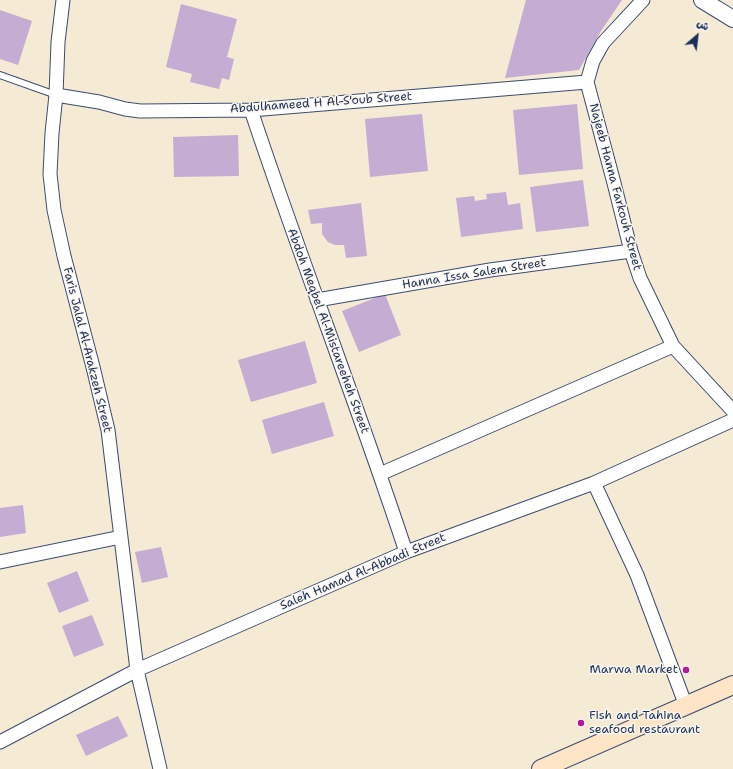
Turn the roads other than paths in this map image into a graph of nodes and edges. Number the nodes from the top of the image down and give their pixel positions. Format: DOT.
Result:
graph roads {
  1 [pos="62,0"];
  2 [pos="643,0"];
  3 [pos="702,0"];
  4 [pos="733,19"];
  5 [pos="0,75"];
  6 [pos="587,82"];
  7 [pos="56,95"];
  8 [pos="251,110"];
  9 [pos="631,251"];
  10 [pos="317,300"];
  11 [pos="673,346"];
  12 [pos="733,411"];
  13 [pos="733,420"];
  14 [pos="380,474"];
  15 [pos="594,483"];
  16 [pos="120,538"];
  17 [pos="406,552"];
  18 [pos="0,562"];
  19 [pos="137,670"];
  20 [pos="733,685"];
  21 [pos="686,706"];
  22 [pos="0,742"];
  23 [pos="160,769"];
  24 [pos="541,769"];
  1 -- 7 [label="street, Faris Jalal Al-Arakzeh Street"];
  2 -- 6 [label="street"];
  3 -- 4 [label="street"];
  5 -- 7 [label="lane"];
  6 -- 8 [label="street, Abdulhameed H Al-S'oub Street"];
  6 -- 9 [label="street, Najeeb Hanna Farkouh Street"];
  7 -- 8 [label="street, Abdulhameed H Al-S'oub Street"];
  7 -- 16 [label="street, Faris Jalal Al-Arakzeh Street"];
  8 -- 10 [label="street, Abdoh Meqbel Al-Mistareeheh Street"];
  9 -- 10 [label="street, Hanna Issa Salem Street"];
  9 -- 11 [label="street, Najeeb Hanna Farkouh Street"];
  10 -- 14 [label="street, Abdoh Meqbel Al-Mistareeheh Street"];
  11 -- 12 [label="street, Najeeb Hanna Farkouh Street"];
  11 -- 14 [label="street"];
  13 -- 15 [label="street, Saleh Hamad Al-Abbadi Street"];
  14 -- 17 [label="street, Abdoh Meqbel Al-Mistareeheh Street"];
  15 -- 17 [label="street, Saleh Hamad Al-Abbadi Street"];
  15 -- 21 [label="street"];
  16 -- 18 [label="street"];
  16 -- 19 [label="street, Faris Jalal Al-Arakzeh Street"];
  17 -- 19 [label="street, Saleh Hamad Al-Abbadi Street"];
  19 -- 22 [label="street, Saleh Hamad Al-Abbadi Street"];
  19 -- 23 [label="street, Faris Jalal Al-Arakzeh Street"];
  20 -- 21 [label="main road"];
  21 -- 24 [label="main road"];
}
